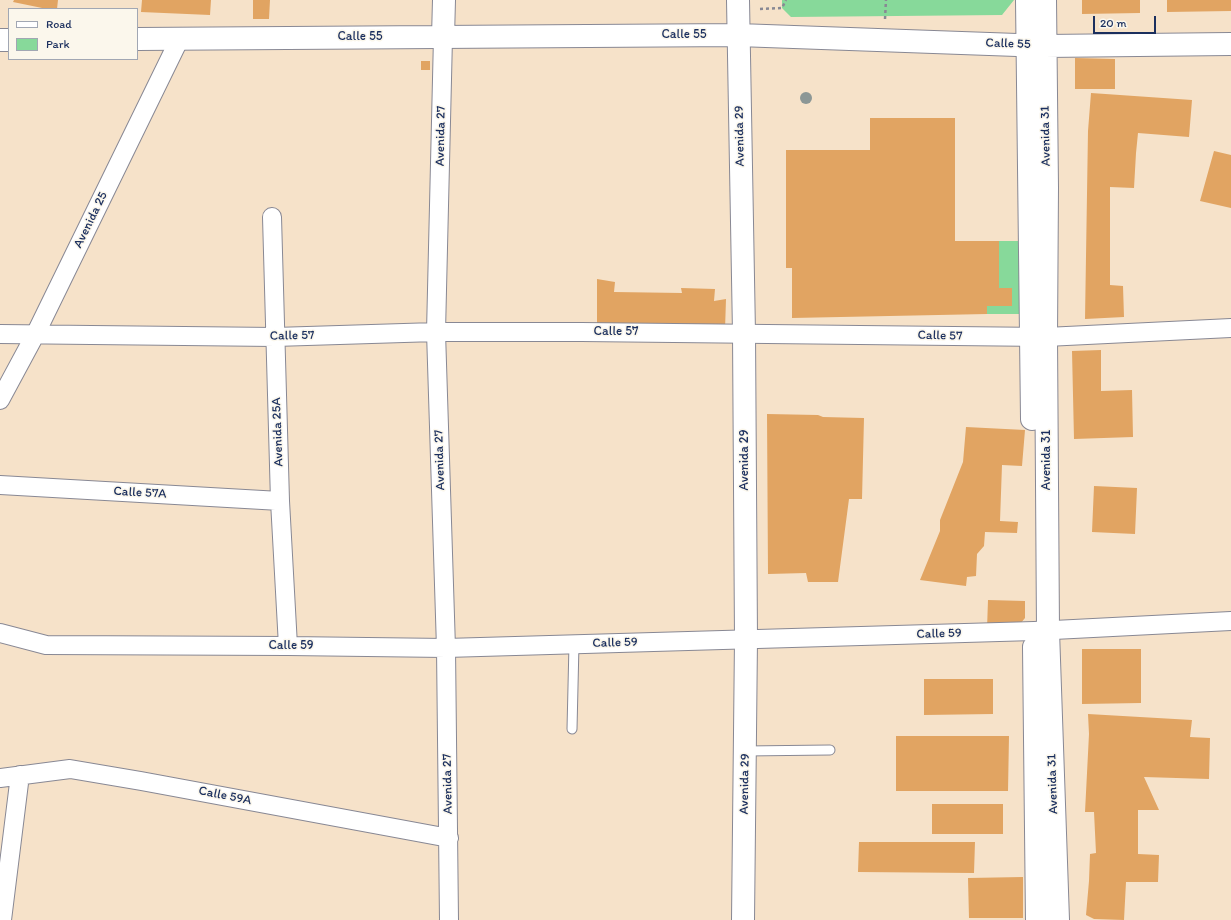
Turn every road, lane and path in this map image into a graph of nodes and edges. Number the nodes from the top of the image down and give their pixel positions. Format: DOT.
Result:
graph roads {
  1 [pos="444,0"];
  2 [pos="786,0"];
  3 [pos="1027,0"];
  4 [pos="1045,0"];
  5 [pos="738,4"];
  6 [pos="738,35"];
  7 [pos="443,36"];
  8 [pos="138,38"];
  9 [pos="180,38"];
  10 [pos="1231,44"];
  11 [pos="1036,45"];
  12 [pos="272,217"];
  13 [pos="1231,328"];
  14 [pos="436,332"];
  15 [pos="0,334"];
  16 [pos="35,334"];
  17 [pos="744,334"];
  18 [pos="275,337"];
  19 [pos="1039,337"];
  20 [pos="0,400"];
  21 [pos="0,485"];
  22 [pos="280,501"];
  23 [pos="1231,621"];
  24 [pos="1041,631"];
  25 [pos="0,633"];
  26 [pos="746,639"];
  27 [pos="574,644"];
  28 [pos="288,646"];
  29 [pos="446,648"];
  30 [pos="572,729"];
  31 [pos="830,750"];
  32 [pos="745,751"];
  33 [pos="20,775"];
  34 [pos="0,778"];
  35 [pos="448,838"];
  36 [pos="2,920"];
  37 [pos="450,920"];
  38 [pos="743,920"];
  39 [pos="1037,920"];
  40 [pos="1058,920"];
  1 -- 7 [label="main road, Avenida 27"];
  2 -- 5 [label="path"];
  3 -- 11 [label="main road, Avenida 31"];
  4 -- 11 [label="main road, Avenida 31"];
  5 -- 6 [label="main road, Avenida 29"];
  6 -- 7 [label="main road, Calle 55"];
  6 -- 11 [label="main road, Calle 55"];
  6 -- 17 [label="main road, Avenida 29"];
  7 -- 9 [label="main road, Calle 55"];
  7 -- 14 [label="street, Avenida 27"];
  8 -- 9 [label="main road, Calle 55"];
  9 -- 16 [label="street, Avenida 25"];
  10 -- 11 [label="main road, Calle 55"];
  11 -- 19 [label="main road, Avenida 31"];
  12 -- 18 [label="street, Avenida 25A"];
  13 -- 19 [label="street, Calle 57"];
  14 -- 17 [label="street, Calle 57"];
  14 -- 18 [label="street, Calle 57"];
  14 -- 29 [label="street, Avenida 27"];
  15 -- 16 [label="street, Calle 57"];
  16 -- 18 [label="street, Calle 57"];
  16 -- 20 [label="street, Avenida 25"];
  17 -- 19 [label="street, Calle 57"];
  17 -- 26 [label="main road, Avenida 29"];
  18 -- 22 [label="street, Avenida 25A"];
  19 -- 24 [label="main road, Avenida 31"];
  21 -- 22 [label="street, Calle 57A"];
  22 -- 28 [label="street, Avenida 25A"];
  23 -- 24 [label="street, Calle 59"];
  24 -- 26 [label="street, Calle 59"];
  24 -- 39 [label="main road, Avenida 31"];
  24 -- 40 [label="main road, Avenida 31"];
  25 -- 28 [label="street, Calle 59"];
  26 -- 27 [label="street, Calle 59"];
  26 -- 32 [label="main road, Avenida 29"];
  27 -- 29 [label="street, Calle 59"];
  27 -- 30 [label="lane"];
  28 -- 29 [label="street, Calle 59"];
  29 -- 35 [label="street, Avenida 27"];
  31 -- 32 [label="lane"];
  32 -- 38 [label="main road, Avenida 29"];
  33 -- 34 [label="street, Calle 59A"];
  33 -- 35 [label="street, Calle 59A"];
  33 -- 36 [label="street"];
  35 -- 37 [label="street, Avenida 27"];
}
